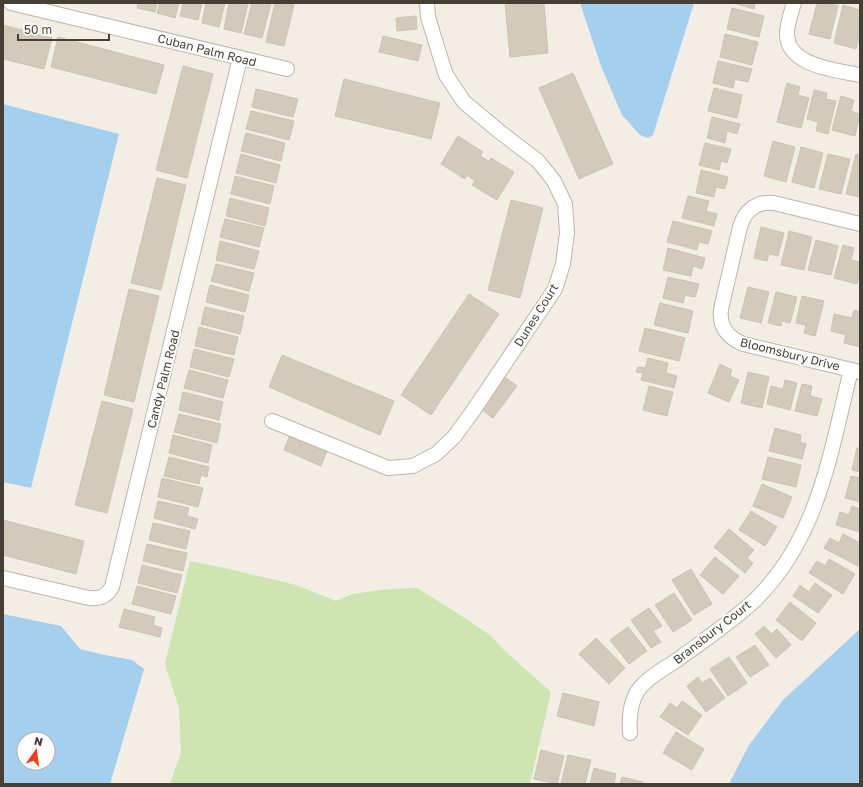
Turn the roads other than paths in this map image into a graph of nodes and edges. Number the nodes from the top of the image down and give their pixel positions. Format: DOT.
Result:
graph roads {
  1 [pos="11,3"];
  2 [pos="427,3"];
  3 [pos="794,3"];
  4 [pos="240,58"];
  5 [pos="287,69"];
  6 [pos="860,75"];
  7 [pos="860,224"];
  8 [pos="856,371"];
  9 [pos="272,421"];
  10 [pos="3,578"];
  11 [pos="630,734"];
  1 -- 4 [label="street, Cuban Palm Road"];
  2 -- 9 [label="street, Dunes Court"];
  3 -- 6 [label="street"];
  4 -- 5 [label="street, Cuban Palm Road"];
  4 -- 10 [label="street, Candy Palm Road"];
  7 -- 8 [label="street, Bloomsbury Drive"];
  8 -- 11 [label="street, Bransbury Court"];
}
